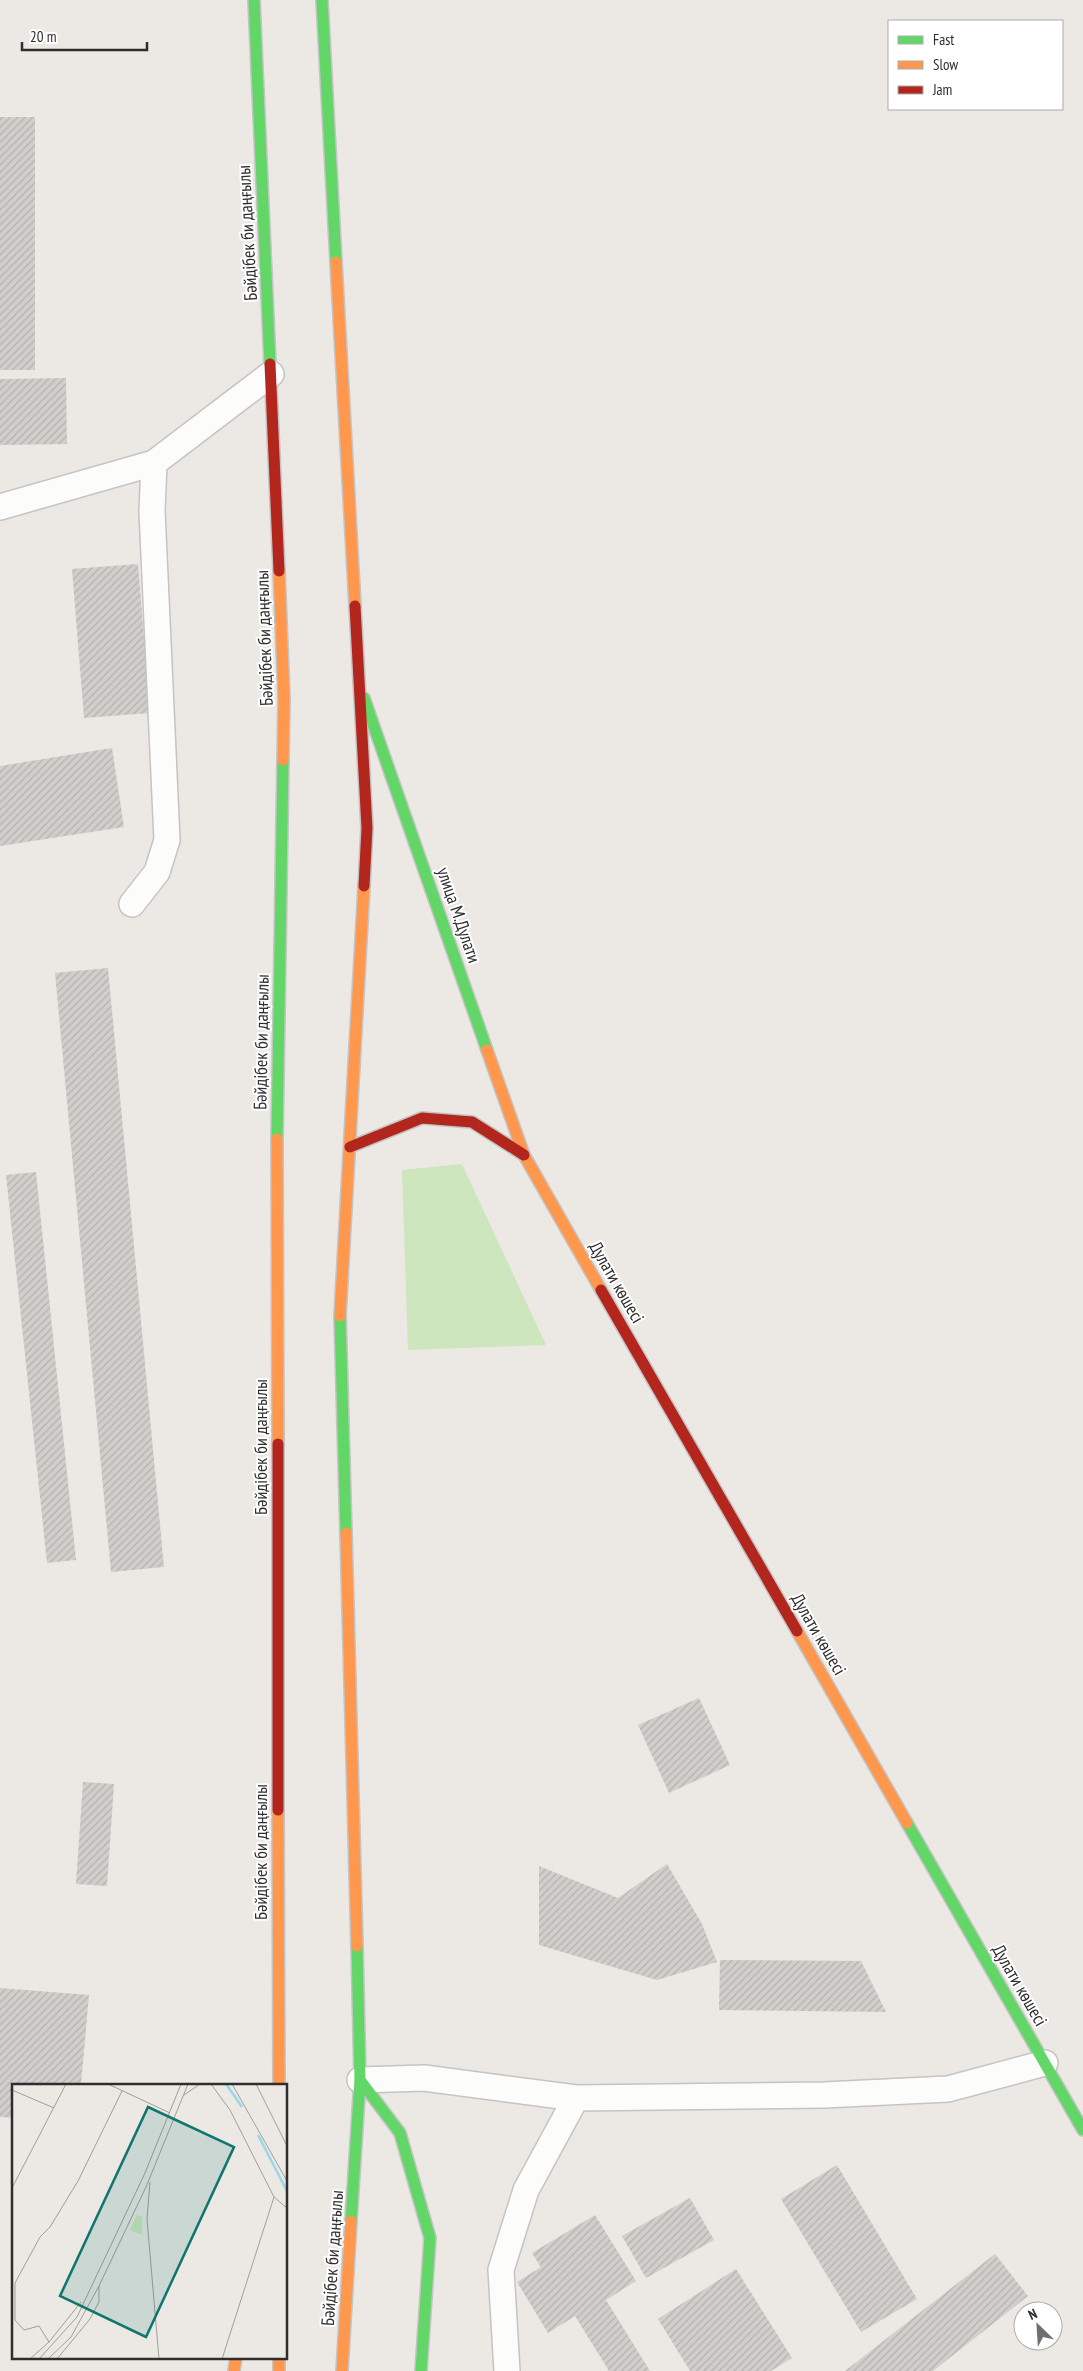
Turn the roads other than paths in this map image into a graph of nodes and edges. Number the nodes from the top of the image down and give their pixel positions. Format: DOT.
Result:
graph roads {
  1 [pos="254,0"];
  2 [pos="322,0"];
  3 [pos="271,374"];
  4 [pos="154,463"];
  5 [pos="0,507"];
  6 [pos="360,688"];
  7 [pos="132,904"];
  8 [pos="350,1147"];
  9 [pos="524,1155"];
  10 [pos="1044,2063"];
  11 [pos="360,2080"];
  12 [pos="279,2084"];
  13 [pos="576,2098"];
  14 [pos="1083,2130"];
  15 [pos="236,2358"];
  16 [pos="279,2358"];
  17 [pos="234,2371"];
  18 [pos="279,2371"];
  19 [pos="342,2371"];
  20 [pos="422,2371"];
  21 [pos="507,2371"];
  1 -- 3 [label="main road, Бәйдібек би даңғылы"];
  2 -- 6 [label="main road"];
  3 -- 4 [label="lane"];
  3 -- 12 [label="main road, Бәйдібек би даңғылы"];
  4 -- 5 [label="lane"];
  4 -- 7 [label="lane"];
  6 -- 8 [label="main road, Бәйдібек би даңғылы"];
  6 -- 9 [label="main road, улица М.Дулати"];
  8 -- 9 [label="main road"];
  8 -- 11 [label="main road, Бәйдібек би даңғылы"];
  9 -- 10 [label="main road, Дулати көшесі"];
  10 -- 13 [label="lane"];
  10 -- 14 [label="main road, Дулати көшесі"];
  11 -- 13 [label="lane"];
  11 -- 19 [label="main road, Бәйдібек би даңғылы"];
  11 -- 20 [label="main road"];
  13 -- 21 [label="lane"];
  15 -- 17 [label="main road"];
  16 -- 18 [label="main road"];
}
